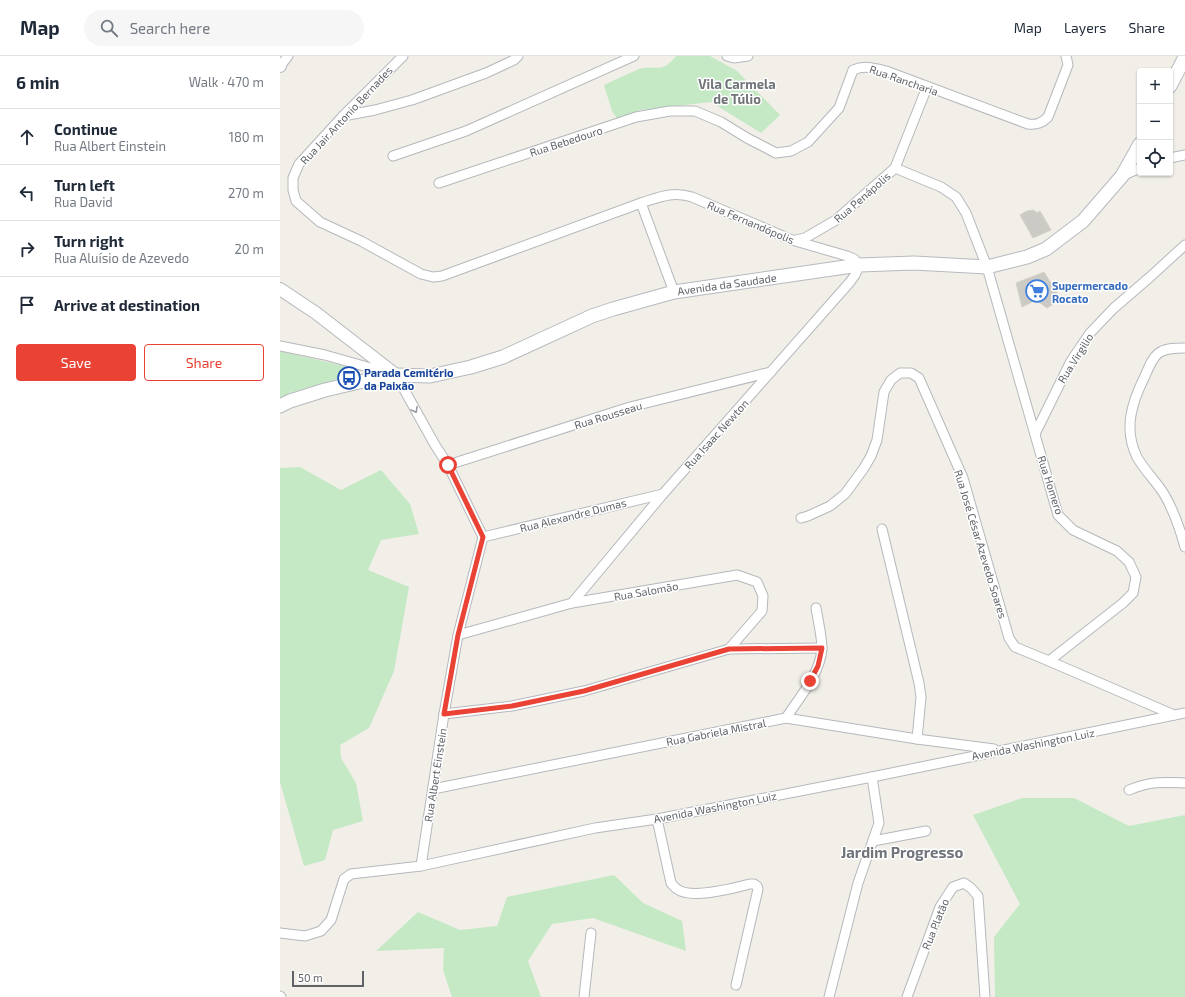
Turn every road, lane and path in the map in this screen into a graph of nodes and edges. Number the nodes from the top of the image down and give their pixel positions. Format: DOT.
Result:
graph roads {
  1 [pos="403,56"];
  2 [pos="518,56"];
  3 [pos="634,56"];
  4 [pos="727,56"];
  5 [pos="748,56"];
  6 [pos="1066,56"];
  7 [pos="1185,57"];
  8 [pos="1173,80"];
  9 [pos="927,87"];
  10 [pos="695,111"];
  11 [pos="343,116"];
  12 [pos="1137,149"];
  13 [pos="1185,154"];
  14 [pos="393,156"];
  15 [pos="1173,157"];
  16 [pos="895,168"];
  17 [pos="1137,169"];
  18 [pos="1122,176"];
  19 [pos="439,183"];
  20 [pos="296,201"];
  21 [pos="641,204"];
  22 [pos="792,240"];
  23 [pos="1185,245"];
  24 [pos="859,265"];
  25 [pos="986,267"];
  26 [pos="280,289"];
  27 [pos="674,292"];
  28 [pos="280,346"];
  29 [pos="1185,348"];
  30 [pos="771,372"];
  31 [pos="396,375"];
  32 [pos="280,406"];
  33 [pos="1034,434"];
  34 [pos="448,465"];
  35 [pos="663,494"];
  36 [pos="801,518"];
  37 [pos="882,529"];
  38 [pos="483,537"];
  39 [pos="1185,547"];
  40 [pos="572,603"];
  41 [pos="816,608"];
  42 [pos="458,635"];
  43 [pos="822,648"];
  44 [pos="729,649"];
  45 [pos="1048,661"];
  46 [pos="1185,713"];
  47 [pos="444,714"];
  48 [pos="1175,715"];
  49 [pos="786,718"];
  50 [pos="917,739"];
  51 [pos="1002,750"];
  52 [pos="872,777"];
  53 [pos="1185,783"];
  54 [pos="433,789"];
  55 [pos="1129,790"];
  56 [pos="657,819"];
  57 [pos="926,831"];
  58 [pos="873,841"];
  59 [pos="421,866"];
  60 [pos="280,933"];
  61 [pos="591,933"];
  62 [pos="736,985"];
  63 [pos="584,997"];
  64 [pos="829,997"];
  65 [pos="907,997"];
  66 [pos="985,997"];
  1 -- 11 [label="street, Rua Jair Antonio Bernades"];
  2 -- 11 [label="street"];
  3 -- 14 [label="street"];
  4 -- 5 [label="street"];
  6 -- 9 [label="street, Rua Rancharia"];
  7 -- 8 [label="main road"];
  9 -- 10 [label="street, Rua Rancharia"];
  9 -- 16 [label="street, Rua Penápolis"];
  10 -- 19 [label="street, Rua Bebedouro"];
  11 -- 20 [label="street, Rua Jair Antonio Bernades"];
  12 -- 18 [label="main road, Avenida da Saudade"];
  13 -- 15 [label="street"];
  16 -- 22 [label="street, Rua Penápolis"];
  16 -- 25 [label="street, Rua Homero"];
  17 -- 18 [label="street"];
  18 -- 25 [label="main road, Avenida da Saudade"];
  20 -- 21 [label="street, Rua Fernandópolis"];
  21 -- 22 [label="street, Rua Fernandópolis"];
  21 -- 27 [label="street"];
  22 -- 24 [label="street, Rua Fernandópolis"];
  23 -- 33 [label="street, Rua Virgilio"];
  24 -- 25 [label="main road, Avenida da Saudade"];
  24 -- 27 [label="main road, Avenida da Saudade"];
  24 -- 30 [label="street, Rua Isaac Newton"];
  25 -- 33 [label="street, Rua Homero"];
  26 -- 31 [label="street"];
  27 -- 31 [label="main road, Avenida da Saudade"];
  28 -- 31 [label="street"];
  29 -- 39 [label="street"];
  30 -- 34 [label="street, Rua Rousseau"];
  30 -- 35 [label="street, Rua Isaac Newton"];
  31 -- 32 [label="main road, Avenida da Saudade"];
  31 -- 34 [label="street, one-way"];
  33 -- 45 [label="street, Rua Homero"];
  34 -- 38 [label="street"];
  35 -- 38 [label="street, Rua Alexandre Dumas"];
  35 -- 40 [label="street, Rua Isaac Newton"];
  36 -- 45 [label="street, Rua José César Azevedo Soares"];
  37 -- 50 [label="street"];
  38 -- 42 [label="street, Rua Albert Einstein"];
  40 -- 42 [label="street, Rua Salomão"];
  40 -- 44 [label="street, Rua Salomão"];
  41 -- 43 [label="street"];
  42 -- 47 [label="street, Rua Albert Einstein"];
  43 -- 44 [label="street"];
  43 -- 49 [label="street"];
  44 -- 47 [label="street"];
  45 -- 48 [label="street"];
  46 -- 48 [label="street, Avenida Washington Luiz"];
  47 -- 54 [label="street, Rua Albert Einstein"];
  48 -- 51 [label="street, Avenida Washington Luiz"];
  49 -- 50 [label="street, Rua Gabriela Mistral"];
  49 -- 54 [label="street, Rua Gabriela Mistral"];
  50 -- 51 [label="street, Rua Gabriela Mistral"];
  51 -- 52 [label="street, Avenida Washington Luiz"];
  52 -- 56 [label="street, Avenida Washington Luiz"];
  52 -- 58 [label="street"];
  53 -- 55 [label="street"];
  54 -- 59 [label="street, Rua Albert Einstein"];
  56 -- 59 [label="street, Avenida Washington Luiz"];
  56 -- 62 [label="street"];
  57 -- 58 [label="street"];
  58 -- 64 [label="street"];
  59 -- 60 [label="street, Avenida Washington Luiz"];
  61 -- 63 [label="street"];
  65 -- 66 [label="street, Rua Platão"];
}
